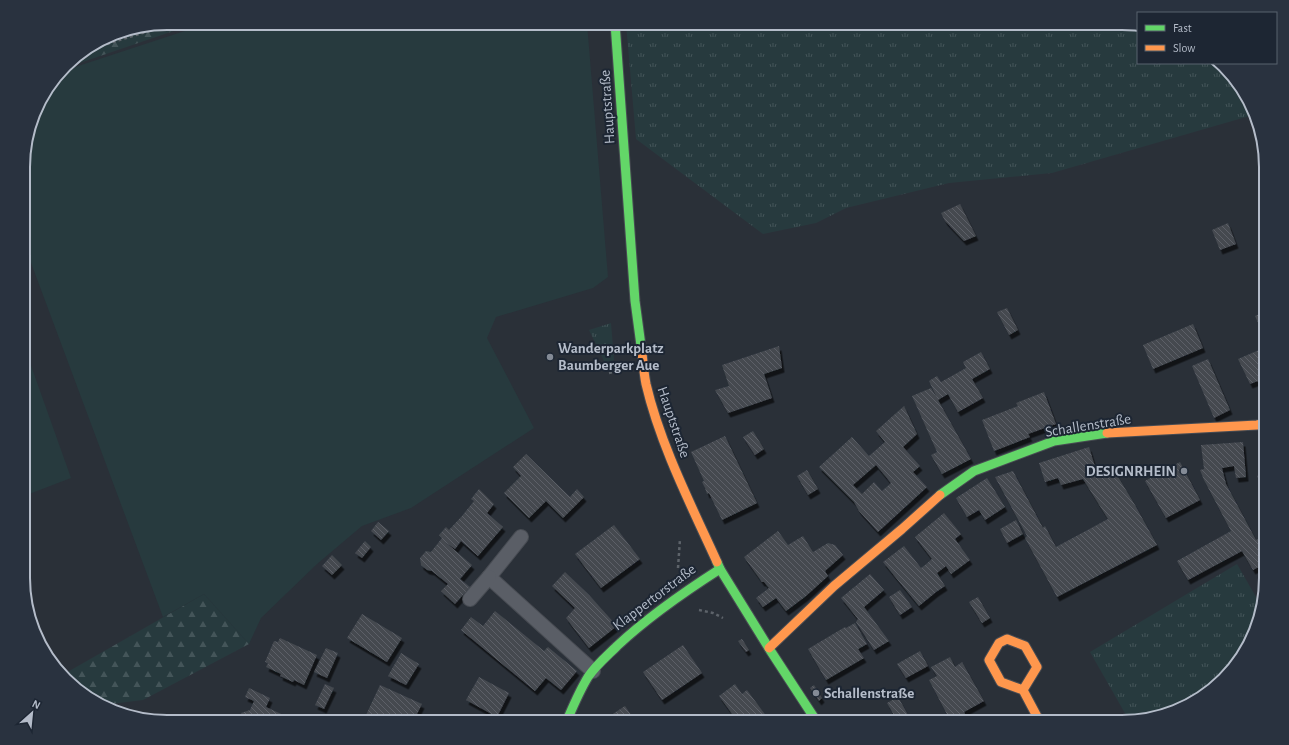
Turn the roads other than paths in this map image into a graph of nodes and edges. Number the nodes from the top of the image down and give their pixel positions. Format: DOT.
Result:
graph roads {
  1 [pos="616,30"];
  2 [pos="1259,425"];
  3 [pos="521,537"];
  4 [pos="720,569"];
  5 [pos="489,577"];
  6 [pos="470,599"];
  7 [pos="769,648"];
  8 [pos="593,670"];
  9 [pos="1023,690"];
  10 [pos="569,715"];
  11 [pos="812,715"];
  12 [pos="1036,715"];
  1 -- 4 [label="street, Hauptstraße"];
  2 -- 7 [label="street, Schallenstraße"];
  3 -- 5 [label="lane"];
  4 -- 7 [label="street, Hauptstraße"];
  4 -- 8 [label="street, Klappertorstraße"];
  5 -- 6 [label="lane"];
  5 -- 8 [label="lane"];
  7 -- 11 [label="street, Hauptstraße"];
  8 -- 10 [label="street, Klappertorstraße"];
  9 -- 9 [label="street"];
  9 -- 12 [label="street"];
}
